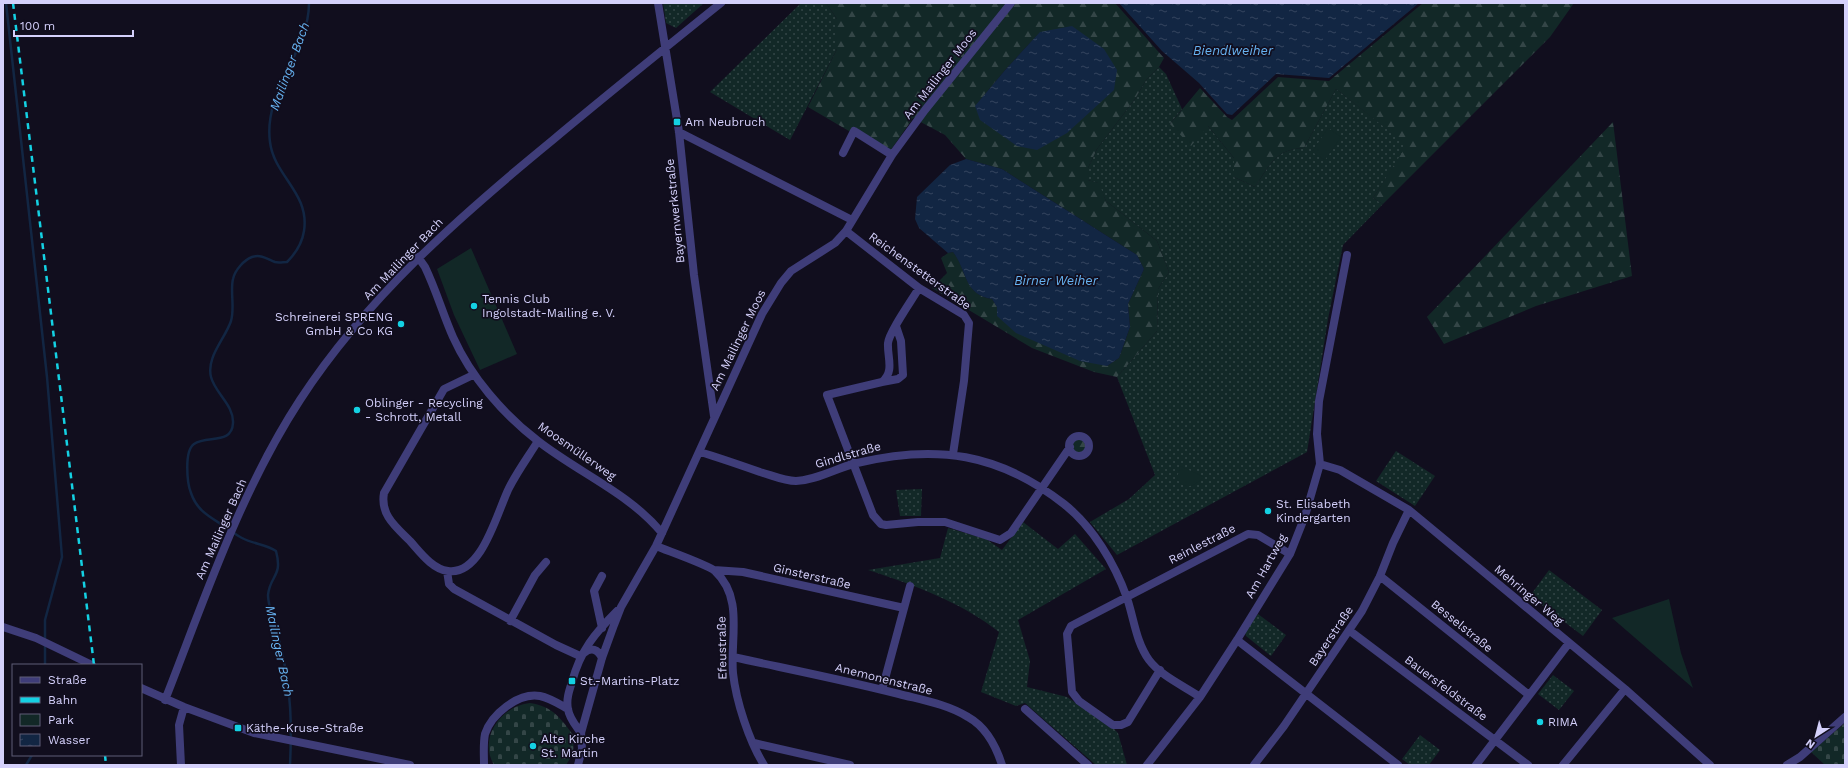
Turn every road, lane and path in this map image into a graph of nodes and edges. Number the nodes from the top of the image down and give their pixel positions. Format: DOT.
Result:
graph roads {
  1 [pos="658,3"];
  2 [pos="721,3"];
  3 [pos="1012,3"];
  4 [pos="664,49"];
  5 [pos="678,132"];
  6 [pos="843,153"];
  7 [pos="892,155"];
  8 [pos="852,220"];
  9 [pos="846,231"];
  10 [pos="1347,256"];
  11 [pos="418,258"];
  12 [pos="920,288"];
  13 [pos="896,326"];
  14 [pos="473,375"];
  15 [pos="882,382"];
  16 [pos="714,417"];
  17 [pos="538,441"];
  18 [pos="1070,447"];
  19 [pos="700,452"];
  20 [pos="953,454"];
  21 [pos="853,464"];
  22 [pos="1320,464"];
  23 [pos="1041,487"];
  24 [pos="1409,510"];
  25 [pos="662,532"];
  26 [pos="656,546"];
  27 [pos="1290,554"];
  28 [pos="546,562"];
  29 [pos="714,570"];
  30 [pos="447,572"];
  31 [pos="602,576"];
  32 [pos="1380,576"];
  33 [pos="910,586"];
  34 [pos="1127,597"];
  35 [pos="621,607"];
  36 [pos="904,608"];
  37 [pos="510,621"];
  38 [pos="3,627"];
  39 [pos="602,628"];
  40 [pos="1350,631"];
  41 [pos="1237,640"];
  42 [pos="1569,643"];
  43 [pos="580,656"];
  44 [pos="733,657"];
  45 [pos="602,658"];
  46 [pos="90,664"];
  47 [pos="1160,670"];
  48 [pos="142,688"];
  49 [pos="1625,689"];
  50 [pos="882,690"];
  51 [pos="1307,693"];
  52 [pos="1529,695"];
  53 [pos="1200,697"];
  54 [pos="165,700"];
  55 [pos="184,707"];
  56 [pos="568,710"];
  57 [pos="1025,710"];
  58 [pos="1845,717"];
  59 [pos="581,733"];
  60 [pos="1494,740"];
  61 [pos="754,743"];
  62 [pos="1153,763"];
  63 [pos="182,765"];
  64 [pos="410,765"];
  65 [pos="484,765"];
  66 [pos="578,765"];
  67 [pos="764,765"];
  68 [pos="850,765"];
  69 [pos="1002,765"];
  70 [pos="1088,765"];
  71 [pos="1254,765"];
  72 [pos="1398,765"];
  73 [pos="1476,765"];
  74 [pos="1528,765"];
  75 [pos="1563,765"];
  76 [pos="1710,765"];
  77 [pos="1787,765"];
  1 -- 4 [label="street, Bayernwerkstraße"];
  2 -- 4 [label="street, Am Mailinger Bach"];
  3 -- 7 [label="street, Am Mailinger Moos"];
  4 -- 5 [label="street, Bayernwerkstraße"];
  4 -- 11 [label="street, Am Mailinger Bach"];
  5 -- 8 [label="street"];
  5 -- 16 [label="street, Bayernwerkstraße"];
  6 -- 7 [label="street"];
  7 -- 8 [label="street, Am Mailinger Moos"];
  8 -- 9 [label="street, Am Mailinger Moos"];
  9 -- 12 [label="street, Reichenstetterstraße"];
  9 -- 16 [label="street, Am Mailinger Moos"];
  10 -- 22 [label="street, Am Hartweg"];
  11 -- 14 [label="street, Moosmüllerweg"];
  11 -- 54 [label="street, Am Mailinger Bach"];
  12 -- 13 [label="street"];
  12 -- 20 [label="street, Reichenstetterstraße"];
  13 -- 15 [label="street"];
  13 -- 15 [label="street"];
  14 -- 17 [label="street, Moosmüllerweg"];
  14 -- 30 [label="street"];
  15 -- 21 [label="street"];
  16 -- 19 [label="street, Am Mailinger Moos"];
  17 -- 25 [label="street, Moosmüllerweg"];
  17 -- 30 [label="street"];
  18 -- 23 [label="street"];
  19 -- 21 [label="street, Gindlstraße"];
  19 -- 25 [label="street, Am Mailinger Moos"];
  20 -- 21 [label="street, Gindlstraße"];
  20 -- 23 [label="street, Gindlstraße"];
  21 -- 23 [label="street"];
  22 -- 24 [label="street, Mehringer Weg"];
  22 -- 27 [label="street, Am Hartweg"];
  23 -- 34 [label="street, Gindlstraße"];
  24 -- 32 [label="street, Bayerstraße"];
  24 -- 42 [label="street, Mehringer Weg"];
  25 -- 26 [label="street, Am Mailinger Moos"];
  26 -- 29 [label="street, Efeustraße"];
  26 -- 35 [label="street, Am Mailinger Moos"];
  27 -- 34 [label="street, Reinlestraße"];
  27 -- 41 [label="street, Am Hartweg"];
  28 -- 37 [label="street"];
  29 -- 36 [label="street, Ginsterstraße"];
  29 -- 44 [label="street, Efeustraße"];
  30 -- 37 [label="street"];
  31 -- 39 [label="street"];
  32 -- 40 [label="street, Bayerstraße"];
  32 -- 52 [label="street, Besselstraße"];
  33 -- 36 [label="street"];
  34 -- 47 [label="street, Gindlstraße"];
  34 -- 47 [label="street, Reinlestraße"];
  35 -- 39 [label="street, Am Mailinger Moos"];
  35 -- 45 [label="street, Am Mailinger Moos"];
  36 -- 50 [label="street"];
  37 -- 43 [label="street"];
  38 -- 46 [label="street"];
  39 -- 43 [label="street, Am Mailinger Moos"];
  40 -- 51 [label="street, Bayerstraße"];
  40 -- 60 [label="street, Bauersfeldstraße"];
  41 -- 51 [label="street"];
  41 -- 53 [label="street, Am Hartweg"];
  42 -- 49 [label="street, Mehringer Weg"];
  42 -- 52 [label="street"];
  43 -- 45 [label="street"];
  43 -- 56 [label="street, Am Mailinger Moos"];
  44 -- 50 [label="street, Anemonenstraße"];
  44 -- 61 [label="street, Efeustraße"];
  45 -- 59 [label="street, Am Mailinger Moos"];
  47 -- 53 [label="street, Gindlstraße"];
  48 -- 54 [label="street"];
  49 -- 75 [label="street"];
  49 -- 76 [label="street, Mehringer Weg"];
  50 -- 69 [label="street, Anemonenstraße"];
  51 -- 71 [label="street, Bayerstraße"];
  51 -- 72 [label="street"];
  52 -- 60 [label="street"];
  53 -- 62 [label="street, Am Hartweg"];
  54 -- 55 [label="street"];
  55 -- 63 [label="street"];
  55 -- 64 [label="street"];
  56 -- 59 [label="street, Am Mailinger Moos"];
  56 -- 65 [label="street"];
  57 -- 70 [label="street"];
  58 -- 77 [label="street"];
  59 -- 66 [label="street, Am Mailinger Moos"];
  60 -- 73 [label="street"];
  60 -- 74 [label="street, Bauersfeldstraße"];
  61 -- 67 [label="street, Efeustraße"];
  61 -- 68 [label="street"];
}
